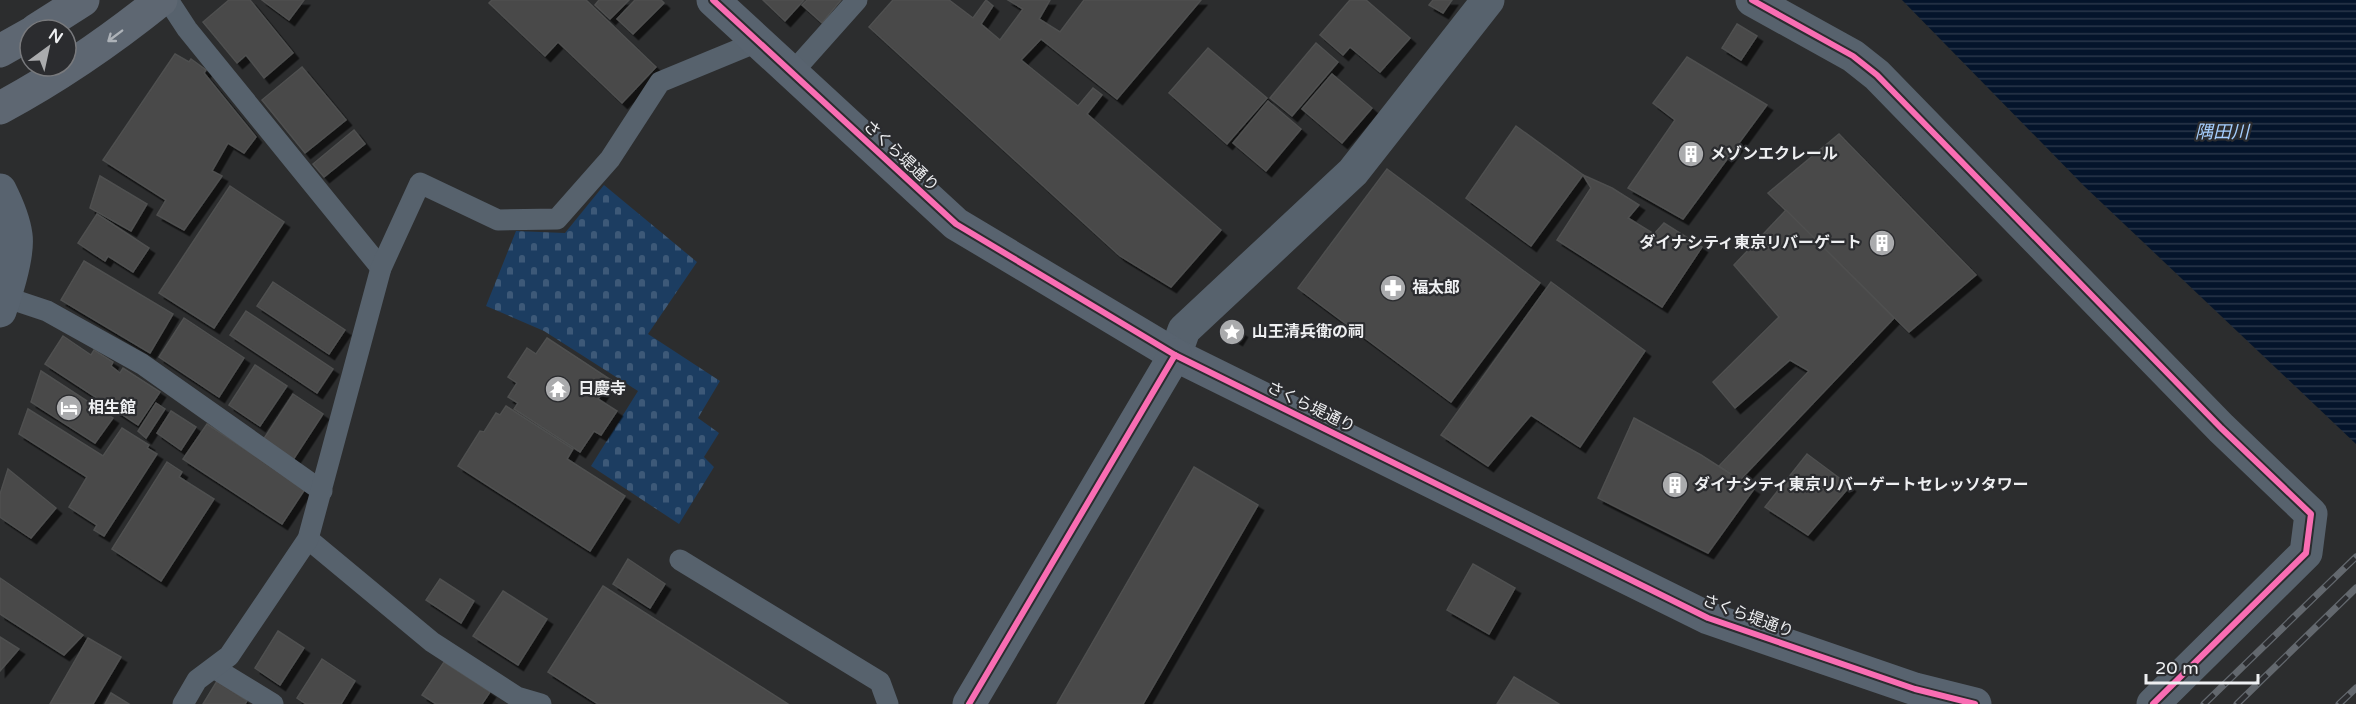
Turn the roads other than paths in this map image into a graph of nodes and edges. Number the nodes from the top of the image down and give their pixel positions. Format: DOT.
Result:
graph roads {
  1 [pos="83,0"];
  2 [pos="161,0"];
  3 [pos="168,0"];
  4 [pos="713,0"];
  5 [pos="857,0"];
  6 [pos="1488,0"];
  7 [pos="1752,0"];
  8 [pos="55,18"];
  9 [pos="18,41"];
  10 [pos="757,42"];
  11 [pos="0,51"];
  12 [pos="791,74"];
  13 [pos="0,108"];
  14 [pos="0,190"];
  15 [pos="381,268"];
  16 [pos="2,304"];
  17 [pos="1175,355"];
  18 [pos="322,491"];
  19 [pos="309,539"];
  20 [pos="680,560"];
  21 [pos="214,668"];
  22 [pos="183,704"];
  23 [pos="273,704"];
  24 [pos="541,704"];
  25 [pos="888,704"];
  26 [pos="969,704"];
  27 [pos="1975,704"];
  28 [pos="2153,704"];
  1 -- 8 [label="highway"];
  2 -- 13 [label="highway, one-way"];
  3 -- 15 [label="lane"];
  4 -- 10 [label="street, さくら堤通り"];
  5 -- 12 [label="lane"];
  6 -- 17 [label="street"];
  7 -- 28 [label="street"];
  9 -- 11 [label="highway"];
  10 -- 12 [label="street, さくら堤通り"];
  10 -- 15 [label="lane"];
  12 -- 17 [label="street, さくら堤通り"];
  14 -- 16 [label="street"];
  15 -- 18 [label="lane"];
  16 -- 18 [label="lane"];
  17 -- 26 [label="street"];
  17 -- 27 [label="street, さくら堤通り"];
  18 -- 19 [label="lane"];
  19 -- 21 [label="lane"];
  19 -- 24 [label="lane"];
  20 -- 25 [label="lane"];
  21 -- 22 [label="lane"];
  21 -- 23 [label="lane"];
}
